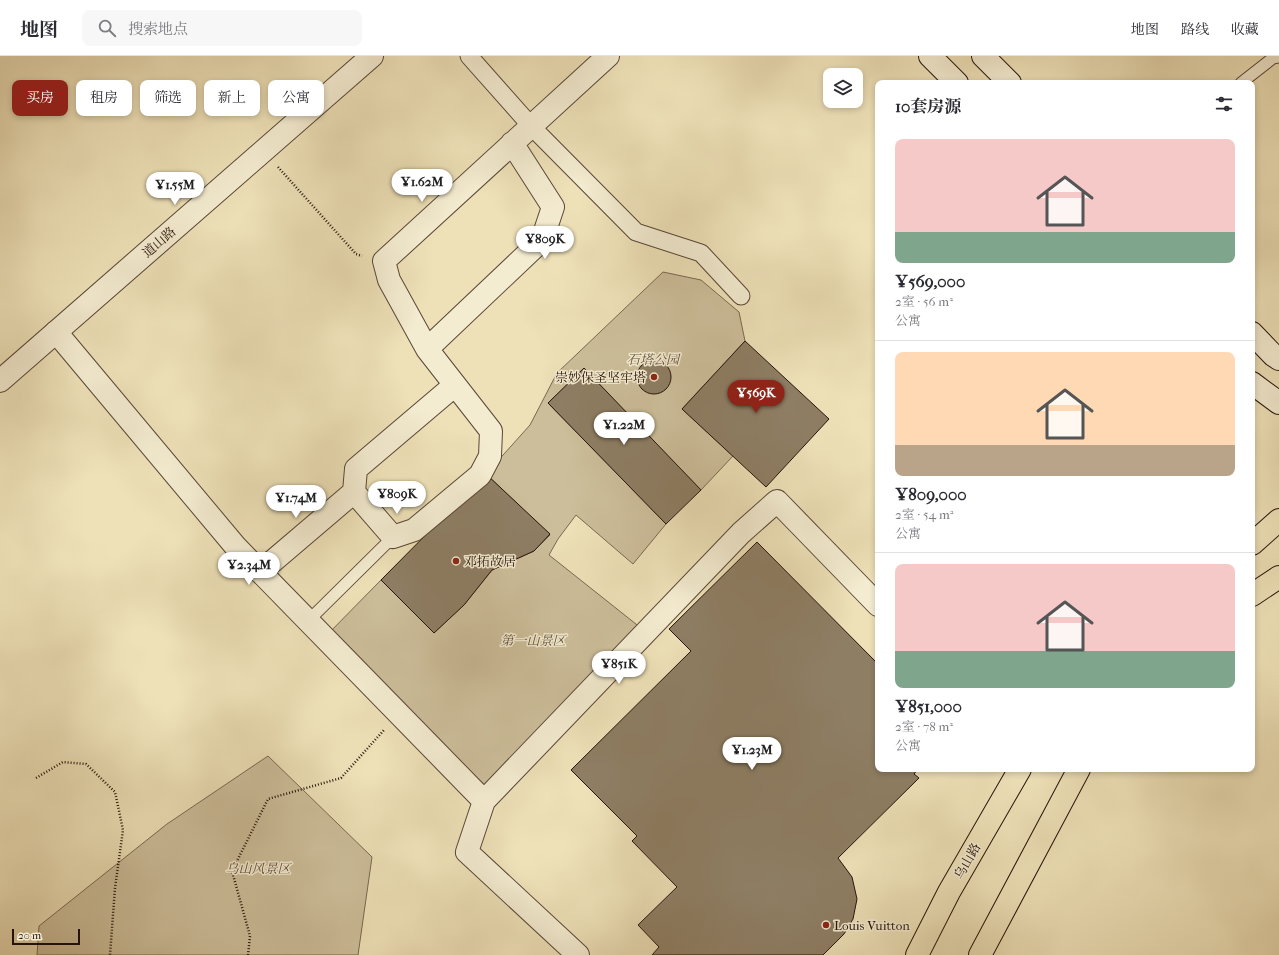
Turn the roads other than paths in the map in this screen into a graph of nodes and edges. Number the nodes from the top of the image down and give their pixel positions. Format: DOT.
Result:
graph roads {
  1 [pos="372,56"];
  2 [pos="468,56"];
  3 [pos="608,56"];
  4 [pos="930,56"];
  5 [pos="984,56"];
  6 [pos="1279,57"];
  7 [pos="954,80"];
  8 [pos="1007,80"];
  9 [pos="1245,80"];
  10 [pos="531,126"];
  11 [pos="512,142"];
  12 [pos="741,296"];
  13 [pos="56,332"];
  14 [pos="1255,337"];
  15 [pos="427,349"];
  16 [pos="1279,359"];
  17 [pos="0,381"];
  18 [pos="455,385"];
  19 [pos="1255,385"];
  20 [pos="1279,403"];
  21 [pos="354,492"];
  22 [pos="1279,520"];
  23 [pos="393,537"];
  24 [pos="1255,541"];
  25 [pos="260,572"];
  26 [pos="1279,577"];
  27 [pos="1255,593"];
  28 [pos="875,602"];
  29 [pos="308,621"];
  30 [pos="1018,772"];
  31 [pos="1077,772"];
  32 [pos="484,802"];
  33 [pos="578,955"];
  34 [pos="917,955"];
  35 [pos="980,955"];
  1 -- 13 [label="street, 道山路"];
  2 -- 10 [label="street"];
  3 -- 10 [label="street"];
  4 -- 7 [label="street"];
  5 -- 8 [label="street"];
  6 -- 9 [label="lane"];
  10 -- 11 [label="street"];
  10 -- 12 [label="street"];
  11 -- 15 [label="street"];
  11 -- 15 [label="street"];
  13 -- 17 [label="street, 道山路"];
  13 -- 25 [label="street"];
  14 -- 16 [label="street"];
  15 -- 18 [label="street"];
  18 -- 21 [label="street"];
  18 -- 23 [label="street"];
  19 -- 20 [label="street"];
  21 -- 23 [label="street"];
  21 -- 25 [label="street"];
  22 -- 24 [label="main road"];
  23 -- 29 [label="lane"];
  25 -- 29 [label="street"];
  26 -- 27 [label="main road"];
  28 -- 32 [label="street"];
  29 -- 32 [label="street"];
  30 -- 34 [label="main road, 乌山路"];
  31 -- 35 [label="main road"];
  32 -- 33 [label="street"];
}
